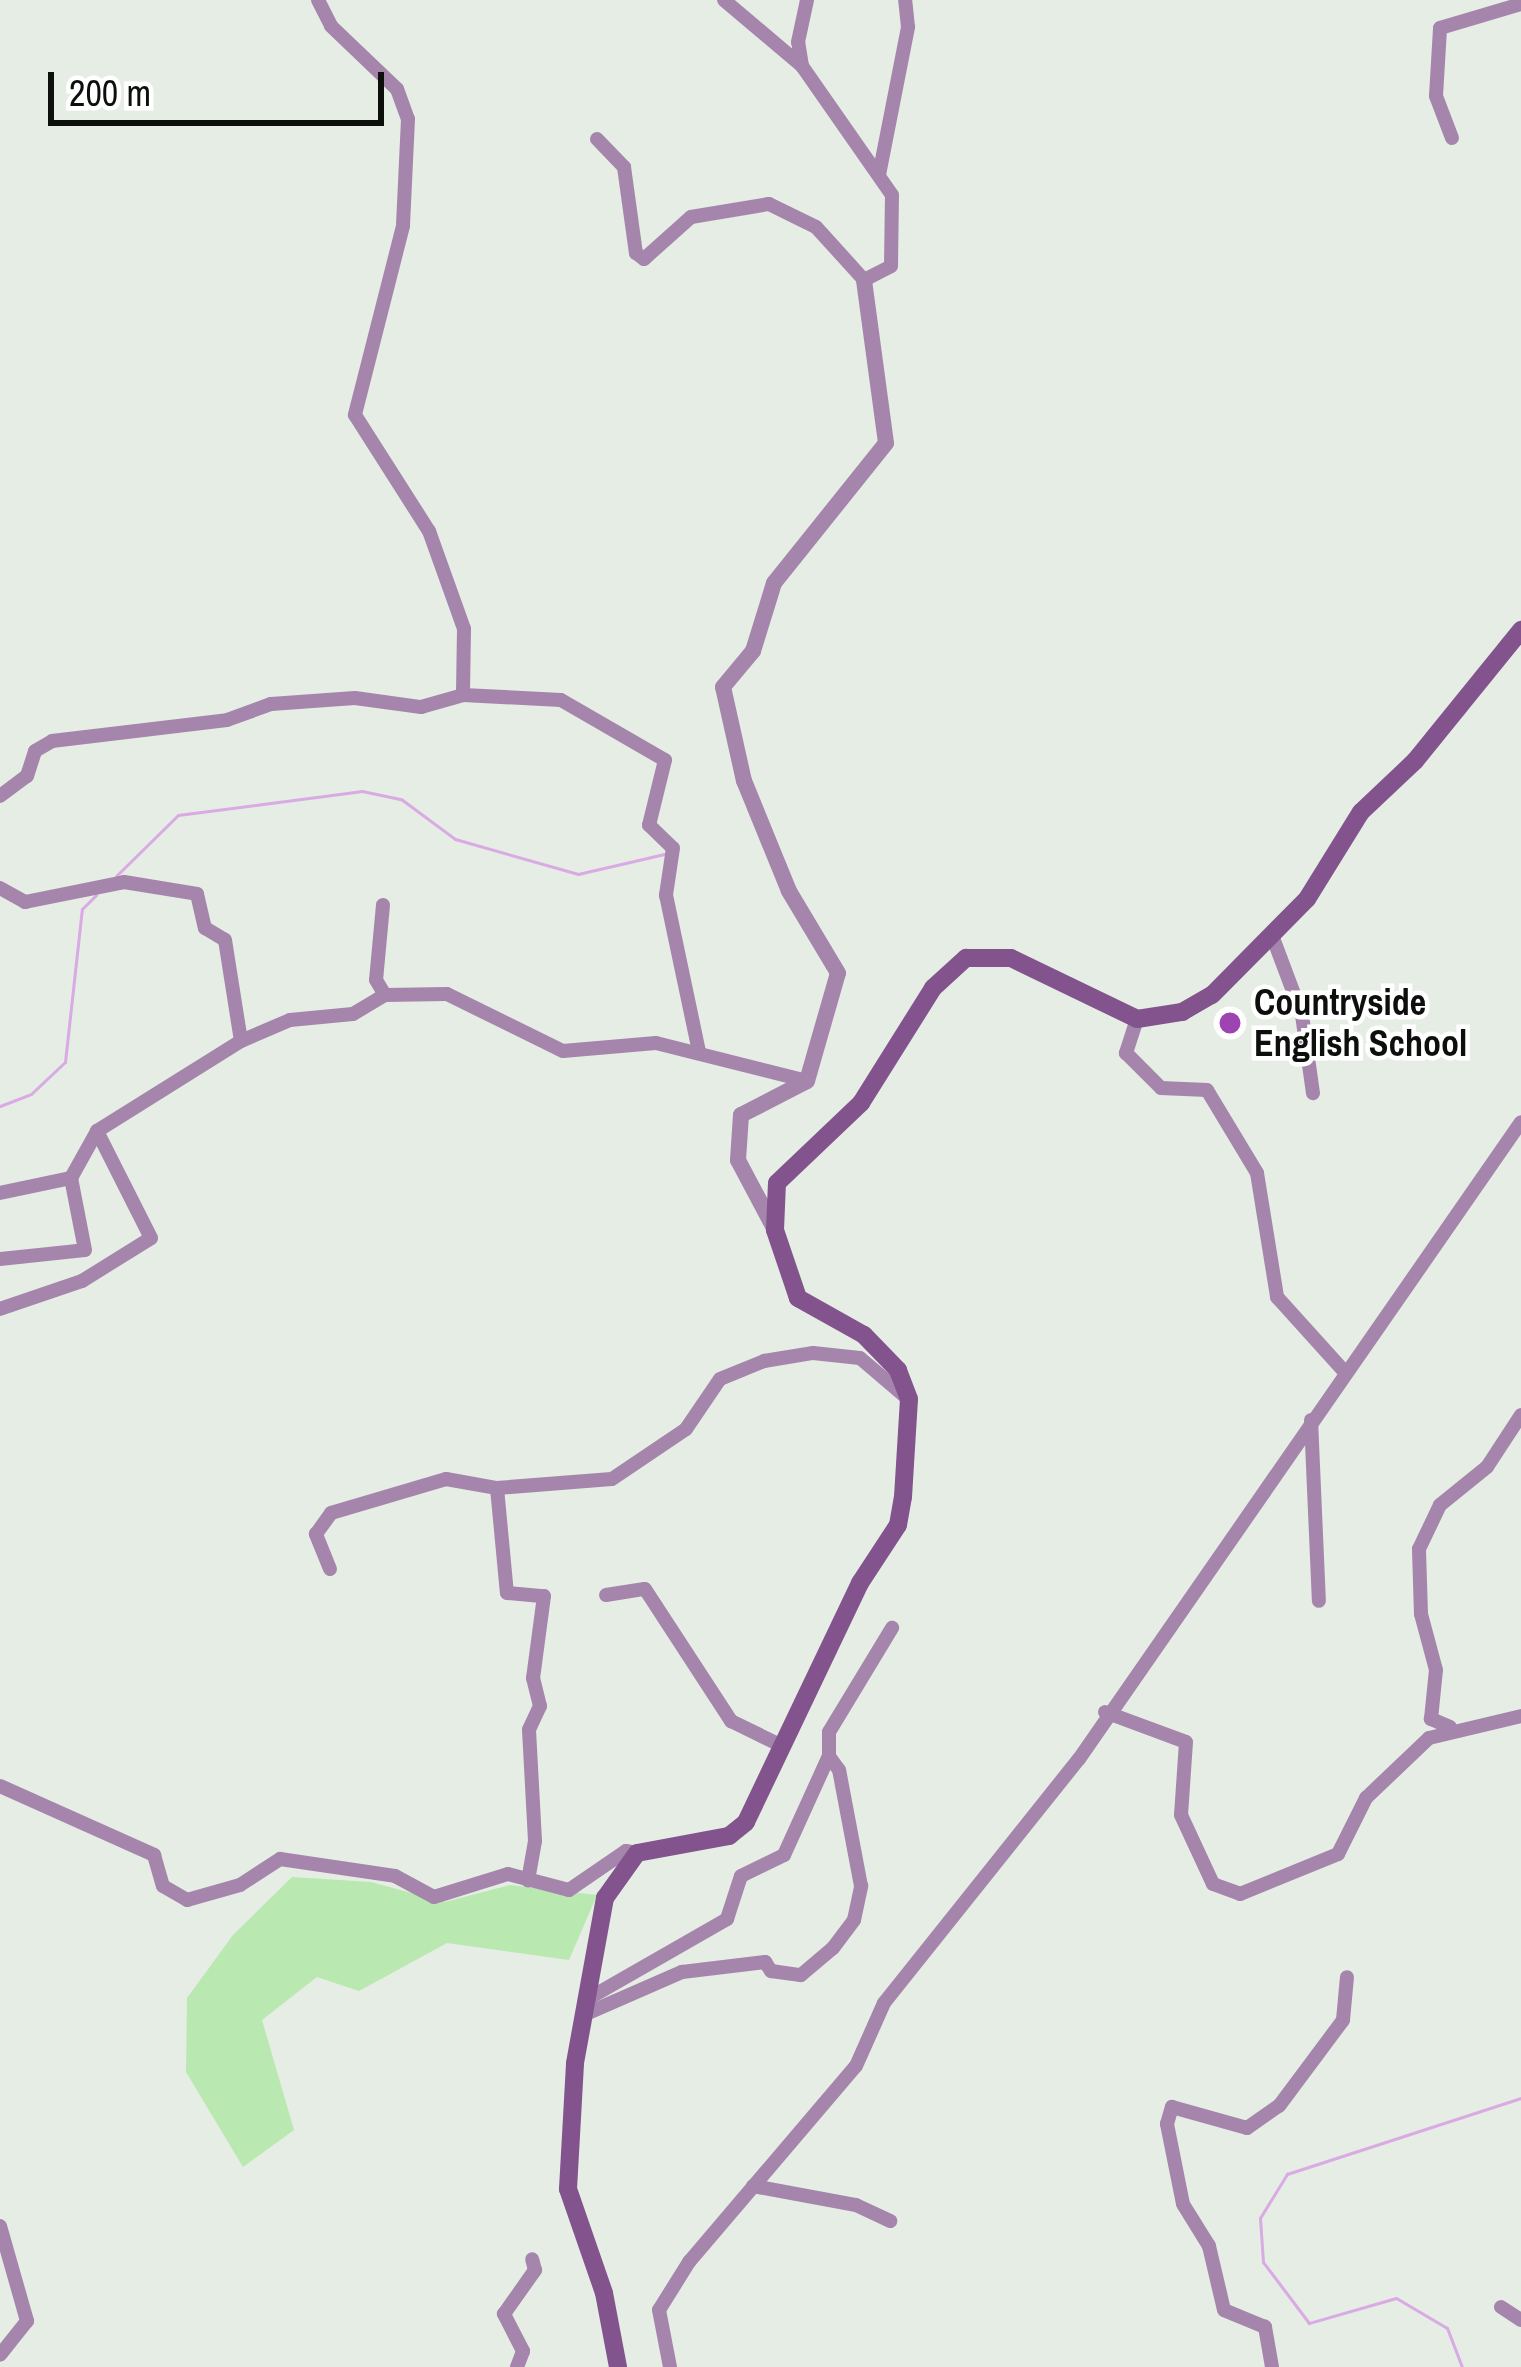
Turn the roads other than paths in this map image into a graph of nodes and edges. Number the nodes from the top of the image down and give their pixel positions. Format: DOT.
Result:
graph roads {
  1 [pos="318,0"];
  2 [pos="724,0"];
  3 [pos="807,0"];
  4 [pos="905,0"];
  5 [pos="1521,4"];
  6 [pos="802,66"];
  7 [pos="1452,138"];
  8 [pos="597,139"];
  9 [pos="879,175"];
  10 [pos="864,280"];
  11 [pos="1521,630"];
  12 [pos="463,695"];
  13 [pos="0,796"];
  14 [pos="0,888"];
  15 [pos="383,905"];
  16 [pos="1273,938"];
  17 [pos="386,995"];
  18 [pos="1137,1019"];
  19 [pos="241,1041"];
  20 [pos="699,1051"];
  21 [pos="807,1081"];
  22 [pos="1313,1093"];
  23 [pos="1521,1122"];
  24 [pos="97,1131"];
  25 [pos="71,1178"];
  26 [pos="0,1193"];
  27 [pos="775,1230"];
  28 [pos="0,1259"];
  29 [pos="0,1309"];
  30 [pos="1343,1370"];
  31 [pos="909,1399"];
  32 [pos="1312,1415"];
  33 [pos="1521,1415"];
  34 [pos="497,1488"];
  35 [pos="330,1569"];
  36 [pos="606,1595"];
  37 [pos="1319,1600"];
  38 [pos="892,1628"];
  39 [pos="1105,1712"];
  40 [pos="1521,1716"];
  41 [pos="1457,1726"];
  42 [pos="782,1746"];
  43 [pos="829,1756"];
  44 [pos="0,1786"];
  45 [pos="637,1853"];
  46 [pos="529,1880"];
  47 [pos="1347,1977"];
  48 [pos="590,2005"];
  49 [pos="753,2186"];
  50 [pos="890,2221"];
  51 [pos="0,2226"];
  52 [pos="532,2259"];
  53 [pos="1501,2307"];
  54 [pos="1521,2320"];
  55 [pos="0,2355"];
  56 [pos="517,2367"];
  57 [pos="618,2367"];
  58 [pos="670,2367"];
  59 [pos="1272,2367"];
  1 -- 12 [label="street"];
  2 -- 6 [label="street"];
  3 -- 6 [label="street"];
  4 -- 9 [label="street"];
  5 -- 7 [label="street"];
  6 -- 9 [label="street"];
  8 -- 10 [label="street"];
  9 -- 10 [label="street"];
  10 -- 21 [label="street"];
  11 -- 16 [label="main road"];
  12 -- 13 [label="street"];
  12 -- 20 [label="street"];
  14 -- 19 [label="street"];
  15 -- 17 [label="street"];
  16 -- 18 [label="main road"];
  16 -- 22 [label="street"];
  17 -- 19 [label="street"];
  17 -- 20 [label="street"];
  18 -- 27 [label="main road"];
  18 -- 30 [label="street"];
  19 -- 24 [label="street"];
  20 -- 21 [label="street"];
  21 -- 27 [label="street"];
  23 -- 30 [label="street"];
  24 -- 25 [label="street"];
  24 -- 29 [label="street"];
  25 -- 26 [label="street"];
  25 -- 28 [label="street"];
  27 -- 31 [label="main road"];
  30 -- 32 [label="street"];
  31 -- 34 [label="street"];
  31 -- 42 [label="main road"];
  32 -- 37 [label="street"];
  32 -- 39 [label="street"];
  33 -- 41 [label="street"];
  34 -- 35 [label="street"];
  34 -- 46 [label="street"];
  36 -- 42 [label="street"];
  38 -- 43 [label="street"];
  39 -- 41 [label="street"];
  39 -- 49 [label="street"];
  40 -- 41 [label="street"];
  42 -- 45 [label="main road"];
  43 -- 48 [label="street"];
  43 -- 48 [label="street"];
  44 -- 46 [label="street"];
  45 -- 46 [label="street"];
  45 -- 48 [label="main road"];
  47 -- 59 [label="street"];
  48 -- 57 [label="main road"];
  49 -- 50 [label="street"];
  49 -- 58 [label="street"];
  51 -- 55 [label="street"];
  52 -- 56 [label="street"];
  53 -- 54 [label="street"];
}
